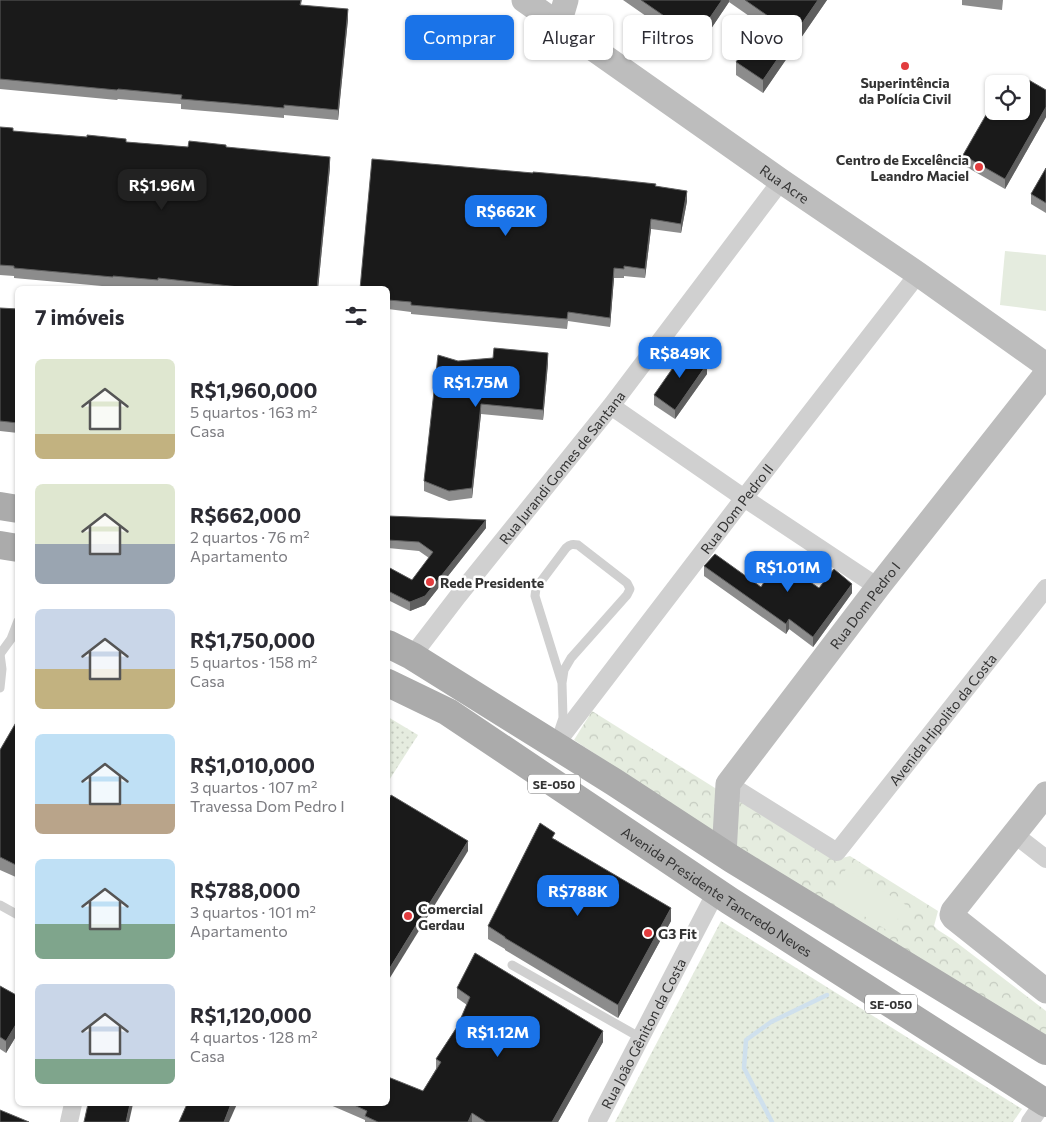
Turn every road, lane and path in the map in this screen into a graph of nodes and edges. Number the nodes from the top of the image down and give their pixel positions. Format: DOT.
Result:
graph roads {
  1 [pos="524,0"];
  2 [pos="566,0"];
  3 [pos="546,15"];
  4 [pos="562,15"];
  5 [pos="610,60"];
  6 [pos="781,181"];
  7 [pos="918,274"];
  8 [pos="1046,365"];
  9 [pos="1046,374"];
  10 [pos="611,406"];
  11 [pos="744,498"];
  12 [pos="0,506"];
  13 [pos="15,509"];
  14 [pos="0,545"];
  15 [pos="15,548"];
  16 [pos="878,587"];
  17 [pos="1046,588"];
  18 [pos="15,629"];
  19 [pos="390,645"];
  20 [pos="0,654"];
  21 [pos="412,656"];
  22 [pos="562,683"];
  23 [pos="390,684"];
  24 [pos="0,688"];
  25 [pos="555,746"];
  26 [pos="728,784"];
  27 [pos="1046,794"];
  28 [pos="1014,834"];
  29 [pos="719,851"];
  30 [pos="1046,859"];
  31 [pos="723,897"];
  32 [pos="0,905"];
  33 [pos="15,913"];
  34 [pos="512,965"];
  35 [pos="1046,991"];
  36 [pos="641,1038"];
  37 [pos="1046,1051"];
  38 [pos="73,1106"];
  39 [pos="1040,1109"];
  40 [pos="69,1122"];
  41 [pos="597,1122"];
  1 -- 3 [label="street, Rua Acre"];
  2 -- 4 [label="street"];
  5 -- 6 [label="street, Rua Acre"];
  6 -- 7 [label="street, Rua Acre"];
  6 -- 10 [label="street, Rua Jurandi Gomes de Santana"];
  7 -- 8 [label="street, Rua Acre"];
  7 -- 11 [label="street, Rua Dom Pedro II"];
  9 -- 16 [label="street, Rua Dom Pedro I"];
  10 -- 11 [label="street"];
  10 -- 21 [label="street, Rua Jurandi Gomes de Santana"];
  11 -- 16 [label="street"];
  11 -- 25 [label="street, Rua Dom Pedro II"];
  12 -- 13 [label="main road"];
  14 -- 15 [label="main road"];
  16 -- 26 [label="street, Rua Dom Pedro I"];
  17 -- 26 [label="street, Avenida Hipolito da Costa"];
  18 -- 20 [label="lane"];
  19 -- 21 [label="main road, SE-050"];
  20 -- 24 [label="lane"];
  21 -- 25 [label="main road, SE-050"];
  22 -- 22 [label="lane"];
  22 -- 25 [label="lane"];
  23 -- 31 [label="main road, Avenida Presidente Tancredo Neves / SE-050"];
  25 -- 29 [label="main road, SE-050"];
  26 -- 29 [label="street"];
  27 -- 28 [label="street"];
  28 -- 30 [label="street"];
  28 -- 35 [label="street"];
  29 -- 31 [label="main road"];
  29 -- 37 [label="main road, SE-050"];
  31 -- 36 [label="street, Rua João Gêniton da Costa"];
  31 -- 39 [label="main road, Avenida Presidente Tancredo Neves / SE-050"];
  32 -- 33 [label="lane"];
  34 -- 36 [label="lane"];
  36 -- 41 [label="street, Rua João Gêniton da Costa"];
  38 -- 40 [label="street"];
}
